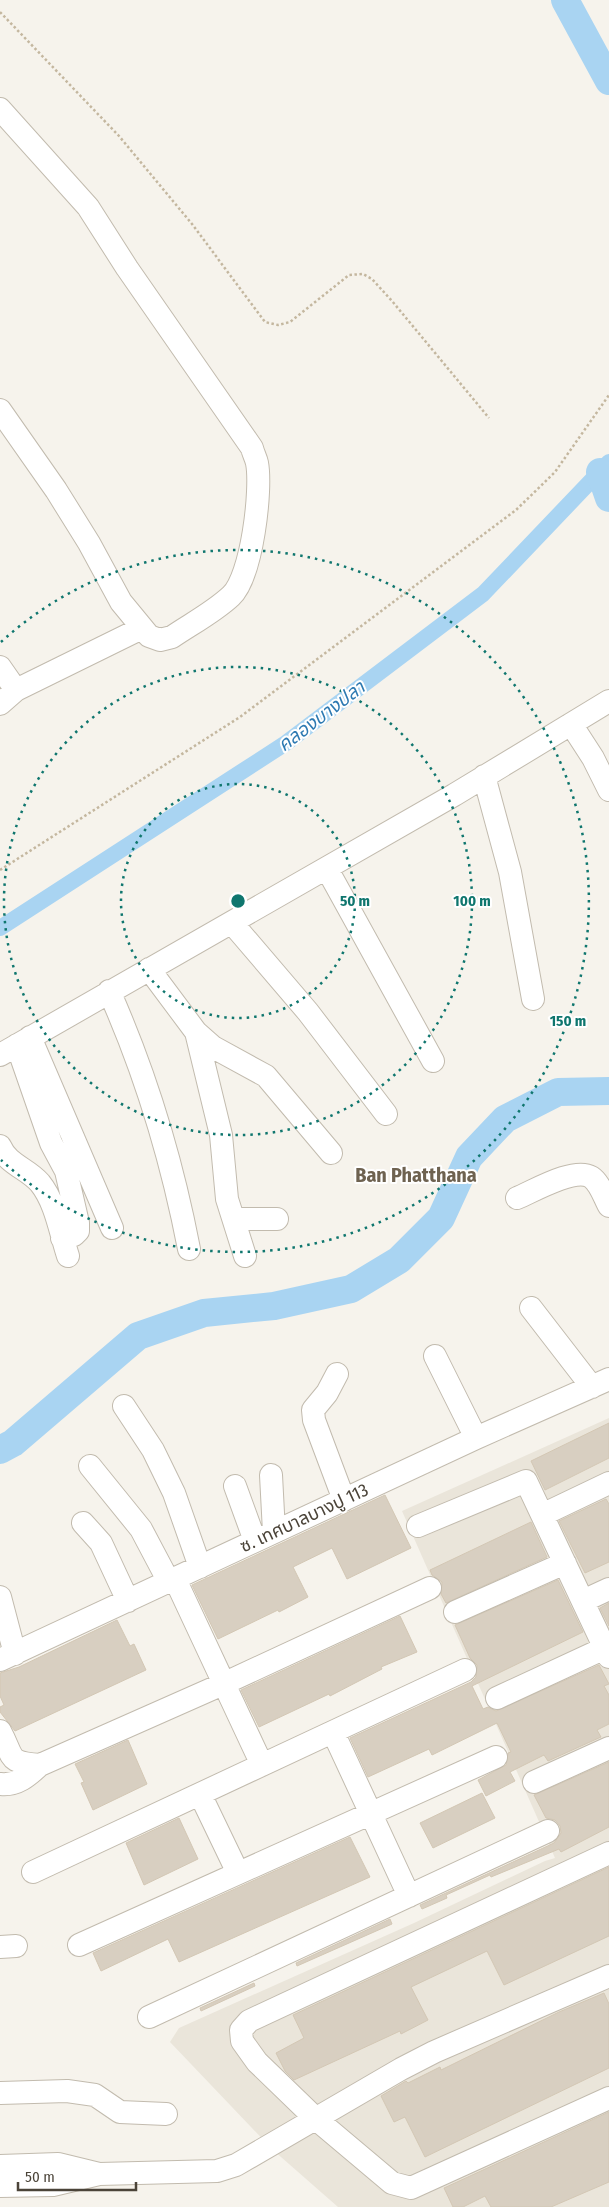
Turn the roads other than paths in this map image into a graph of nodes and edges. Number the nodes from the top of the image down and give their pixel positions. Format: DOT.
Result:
graph roads {
  1 [pos="0,110"];
  2 [pos="0,410"];
  3 [pos="142,628"];
  4 [pos="0,667"];
  5 [pos="8,697"];
  6 [pos="609,701"];
  7 [pos="571,724"];
  8 [pos="484,776"];
  9 [pos="609,790"];
  10 [pos="327,868"];
  11 [pos="232,923"];
  12 [pos="149,969"];
  13 [pos="110,991"];
  14 [pos="534,999"];
  15 [pos="196,1032"];
  16 [pos="16,1046"];
  17 [pos="434,1061"];
  18 [pos="386,1114"];
  19 [pos="0,1146"];
  20 [pos="331,1153"];
  21 [pos="517,1198"];
  22 [pos="609,1206"];
  23 [pos="234,1219"];
  24 [pos="277,1219"];
  25 [pos="112,1228"];
  26 [pos="189,1249"];
  27 [pos="245,1256"];
  28 [pos="531,1308"];
  29 [pos="435,1356"];
  30 [pos="337,1374"];
  31 [pos="600,1383"];
  32 [pos="124,1406"];
  33 [pos="476,1438"];
  34 [pos="90,1466"];
  35 [pos="271,1475"];
  36 [pos="609,1483"];
  37 [pos="235,1486"];
  38 [pos="344,1500"];
  39 [pos="542,1515"];
  40 [pos="82,1523"];
  41 [pos="418,1526"];
  42 [pos="264,1537"];
  43 [pos="565,1563"];
  44 [pos="200,1567"];
  45 [pos="172,1580"];
  46 [pos="430,1588"];
  47 [pos="609,1589"];
  48 [pos="0,1597"];
  49 [pos="128,1601"];
  50 [pos="583,1601"];
  51 [pos="455,1612"];
  52 [pos="607,1653"];
  53 [pos="7,1657"];
  54 [pos="465,1670"];
  55 [pos="223,1684"];
  56 [pos="497,1698"];
  57 [pos="0,1731"];
  58 [pos="333,1732"];
  59 [pos="609,1748"];
  60 [pos="496,1757"];
  61 [pos="40,1765"];
  62 [pos="262,1765"];
  63 [pos="534,1782"];
  64 [pos="0,1784"];
  65 [pos="200,1794"];
  66 [pos="371,1814"];
  67 [pos="548,1831"];
  68 [pos="609,1853"];
  69 [pos="33,1872"];
  70 [pos="238,1874"];
  71 [pos="409,1896"];
  72 [pos="79,1945"];
  73 [pos="609,1976"];
  74 [pos="149,2017"];
  75 [pos="0,2093"];
  76 [pos="609,2098"];
  77 [pos="166,2114"];
  78 [pos="316,2119"];
  79 [pos="0,2166"];
  80 [pos="99,2174"];
  81 [pos="0,2186"];
  1 -- 3 [label="street"];
  2 -- 3 [label="street"];
  3 -- 5 [label="street"];
  4 -- 5 [label="street"];
  6 -- 7 [label="street"];
  7 -- 8 [label="street"];
  7 -- 9 [label="street"];
  8 -- 10 [label="street"];
  8 -- 14 [label="street"];
  10 -- 11 [label="street"];
  10 -- 17 [label="street"];
  11 -- 12 [label="street"];
  11 -- 18 [label="street"];
  12 -- 13 [label="street"];
  12 -- 15 [label="street"];
  13 -- 16 [label="street"];
  13 -- 26 [label="street"];
  15 -- 20 [label="street"];
  15 -- 23 [label="street"];
  16 -- 19 [label="street"];
  16 -- 25 [label="street"];
  21 -- 22 [label="street"];
  23 -- 24 [label="street"];
  23 -- 27 [label="street"];
  28 -- 31 [label="street"];
  29 -- 33 [label="street"];
  30 -- 38 [label="street"];
  31 -- 33 [label="street, ซ. เทศบาลบางปู 113"];
  32 -- 44 [label="street"];
  33 -- 38 [label="street, ซ. เทศบาลบางปู 113"];
  34 -- 45 [label="street"];
  35 -- 42 [label="street"];
  36 -- 39 [label="street"];
  37 -- 42 [label="street"];
  38 -- 42 [label="street, ซ. เทศบาลบางปู 113"];
  39 -- 41 [label="street"];
  39 -- 43 [label="street"];
  40 -- 49 [label="street"];
  42 -- 44 [label="street, ซ. เทศบาลบางปู 113"];
  43 -- 50 [label="street"];
  43 -- 51 [label="street"];
  44 -- 45 [label="street, ซ. เทศบาลบางปู 113"];
  45 -- 49 [label="street, ซ. เทศบาลบางปู 113"];
  45 -- 55 [label="street"];
  46 -- 55 [label="street"];
  47 -- 50 [label="street"];
  48 -- 53 [label="street"];
  49 -- 53 [label="street, ซ. เทศบาลบางปู 113"];
  50 -- 52 [label="street"];
  52 -- 56 [label="street"];
  54 -- 58 [label="street"];
  55 -- 61 [label="street"];
  55 -- 62 [label="street"];
  57 -- 61 [label="street"];
  58 -- 62 [label="street"];
  58 -- 66 [label="street"];
  59 -- 63 [label="street"];
  60 -- 66 [label="street"];
  61 -- 64 [label="street"];
  62 -- 65 [label="street"];
  65 -- 69 [label="street"];
  65 -- 70 [label="street"];
  66 -- 70 [label="street"];
  66 -- 71 [label="street"];
  67 -- 71 [label="street"];
  68 -- 78 [label="street"];
  70 -- 72 [label="street"];
  71 -- 74 [label="street"];
  73 -- 78 [label="street"];
  75 -- 77 [label="street"];
  76 -- 78 [label="street"];
  78 -- 80 [label="street"];
  79 -- 80 [label="street"];
  80 -- 81 [label="street"];
}
